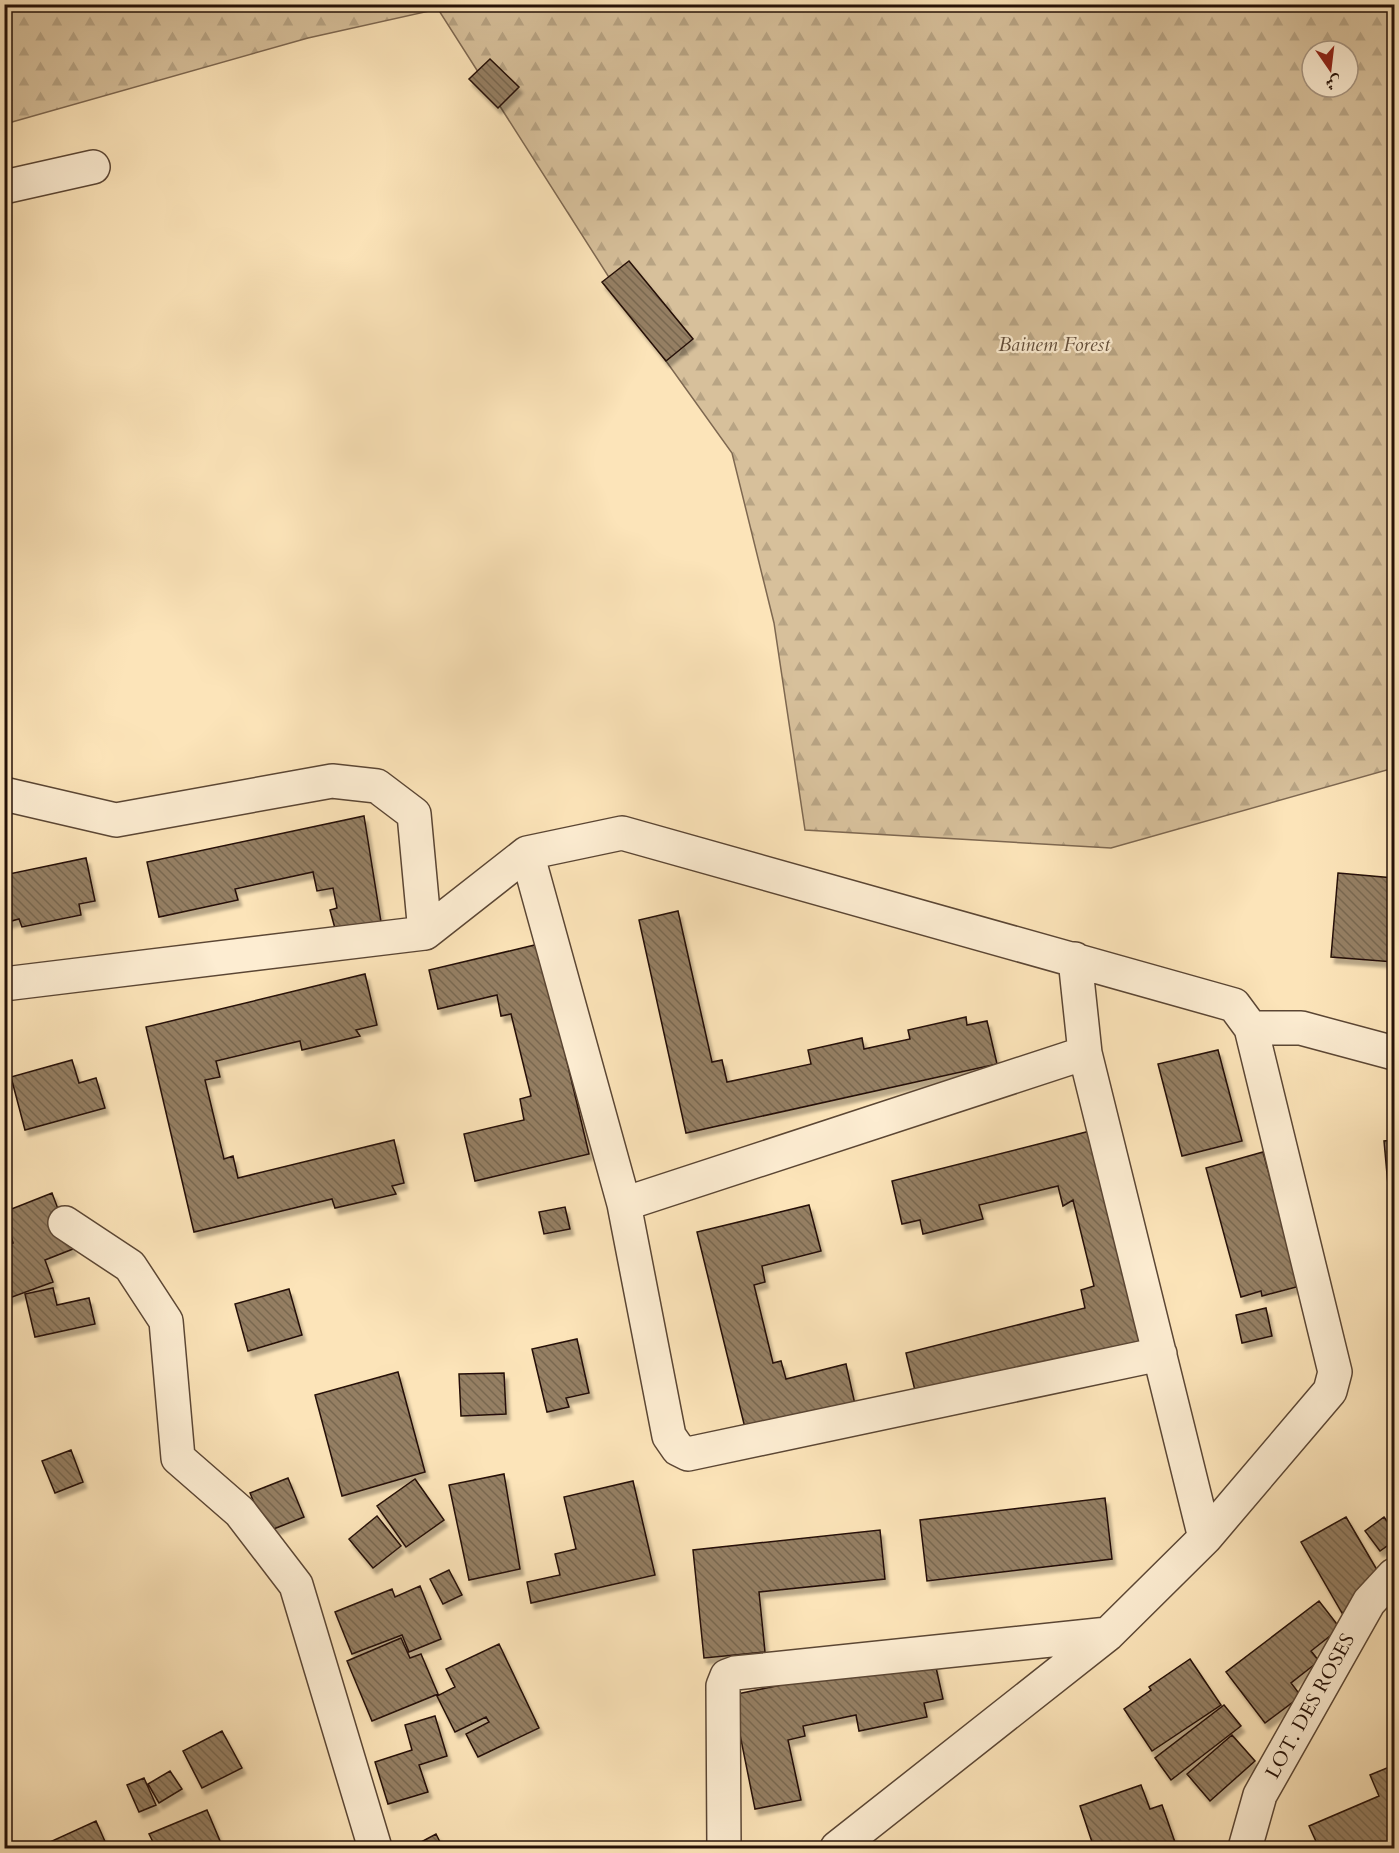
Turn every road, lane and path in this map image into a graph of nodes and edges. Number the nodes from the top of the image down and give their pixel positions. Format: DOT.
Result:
graph roads {
  1 [pos="93,167"];
  2 [pos="4,187"];
  3 [pos="4,794"];
  4 [pos="526,853"];
  5 [pos="425,933"];
  6 [pos="1075,959"];
  7 [pos="4,984"];
  8 [pos="1251,1028"];
  9 [pos="1085,1053"];
  10 [pos="1395,1053"];
  11 [pos="624,1204"];
  12 [pos="65,1223"];
  13 [pos="1160,1354"];
  14 [pos="1205,1538"];
  15 [pos="1395,1575"];
  16 [pos="1108,1634"];
  17 [pos="1239,1846"];
  18 [pos="375,1848"];
  19 [pos="724,1848"];
  20 [pos="837,1848"];
  1 -- 2 [label="street"];
  3 -- 5 [label="street"];
  4 -- 5 [label="street"];
  4 -- 6 [label="street"];
  4 -- 11 [label="street"];
  5 -- 7 [label="street"];
  6 -- 8 [label="street"];
  6 -- 9 [label="street"];
  8 -- 10 [label="street"];
  8 -- 14 [label="street"];
  9 -- 11 [label="street"];
  9 -- 13 [label="street"];
  11 -- 13 [label="street"];
  12 -- 18 [label="street"];
  13 -- 14 [label="street"];
  14 -- 16 [label="street"];
  15 -- 17 [label="street, LOT. DES ROSES"];
  16 -- 19 [label="street"];
  16 -- 20 [label="street"];
}
